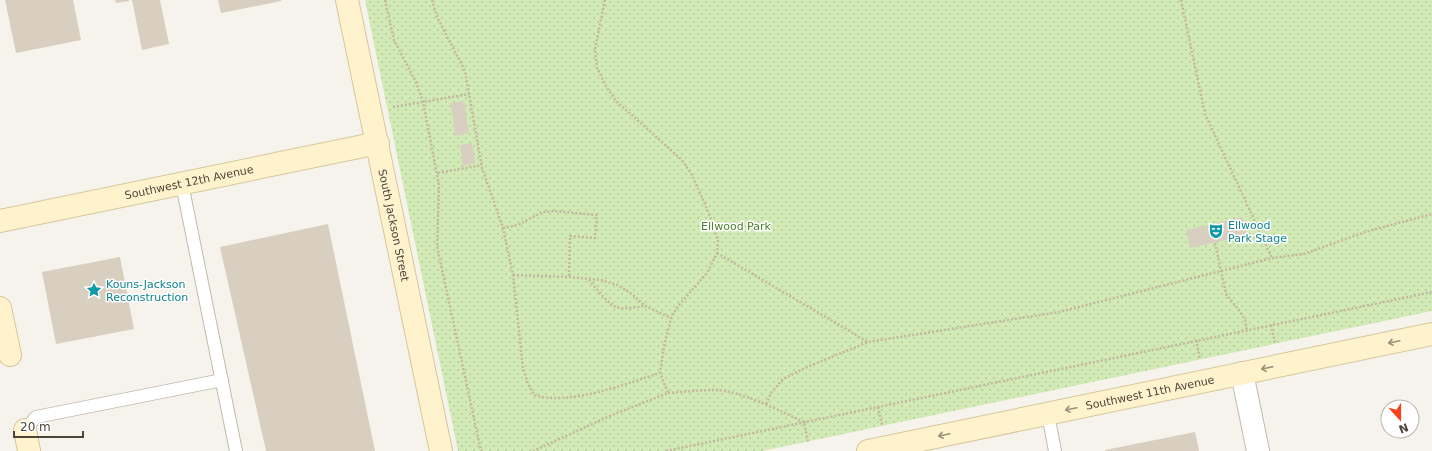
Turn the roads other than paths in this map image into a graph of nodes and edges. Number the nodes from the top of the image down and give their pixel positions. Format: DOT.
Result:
graph roads {
  1 [pos="347,0"];
  2 [pos="378,143"];
  3 [pos="182,184"];
  4 [pos="0,221"];
  5 [pos="0,308"];
  6 [pos="1432,334"];
  7 [pos="6,354"];
  8 [pos="1242,373"];
  9 [pos="222,380"];
  10 [pos="1048,414"];
  11 [pos="25,430"];
  12 [pos="29,451"];
  13 [pos="236,451"];
  14 [pos="441,451"];
  15 [pos="868,451"];
  16 [pos="1055,451"];
  17 [pos="1258,451"];
  1 -- 2 [label="street, South Jackson Street"];
  2 -- 3 [label="street, Southwest 12th Avenue"];
  2 -- 14 [label="street, South Jackson Street"];
  3 -- 4 [label="street, Southwest 12th Avenue"];
  3 -- 9 [label="lane"];
  5 -- 7 [label="street"];
  6 -- 8 [label="street, Southwest 11th Avenue, one-way"];
  8 -- 10 [label="street, Southwest 11th Avenue, one-way"];
  8 -- 17 [label="street"];
  9 -- 11 [label="lane"];
  9 -- 13 [label="lane"];
  10 -- 15 [label="street, Southwest 11th Avenue, one-way"];
  10 -- 16 [label="lane"];
  11 -- 12 [label="street"];
}
